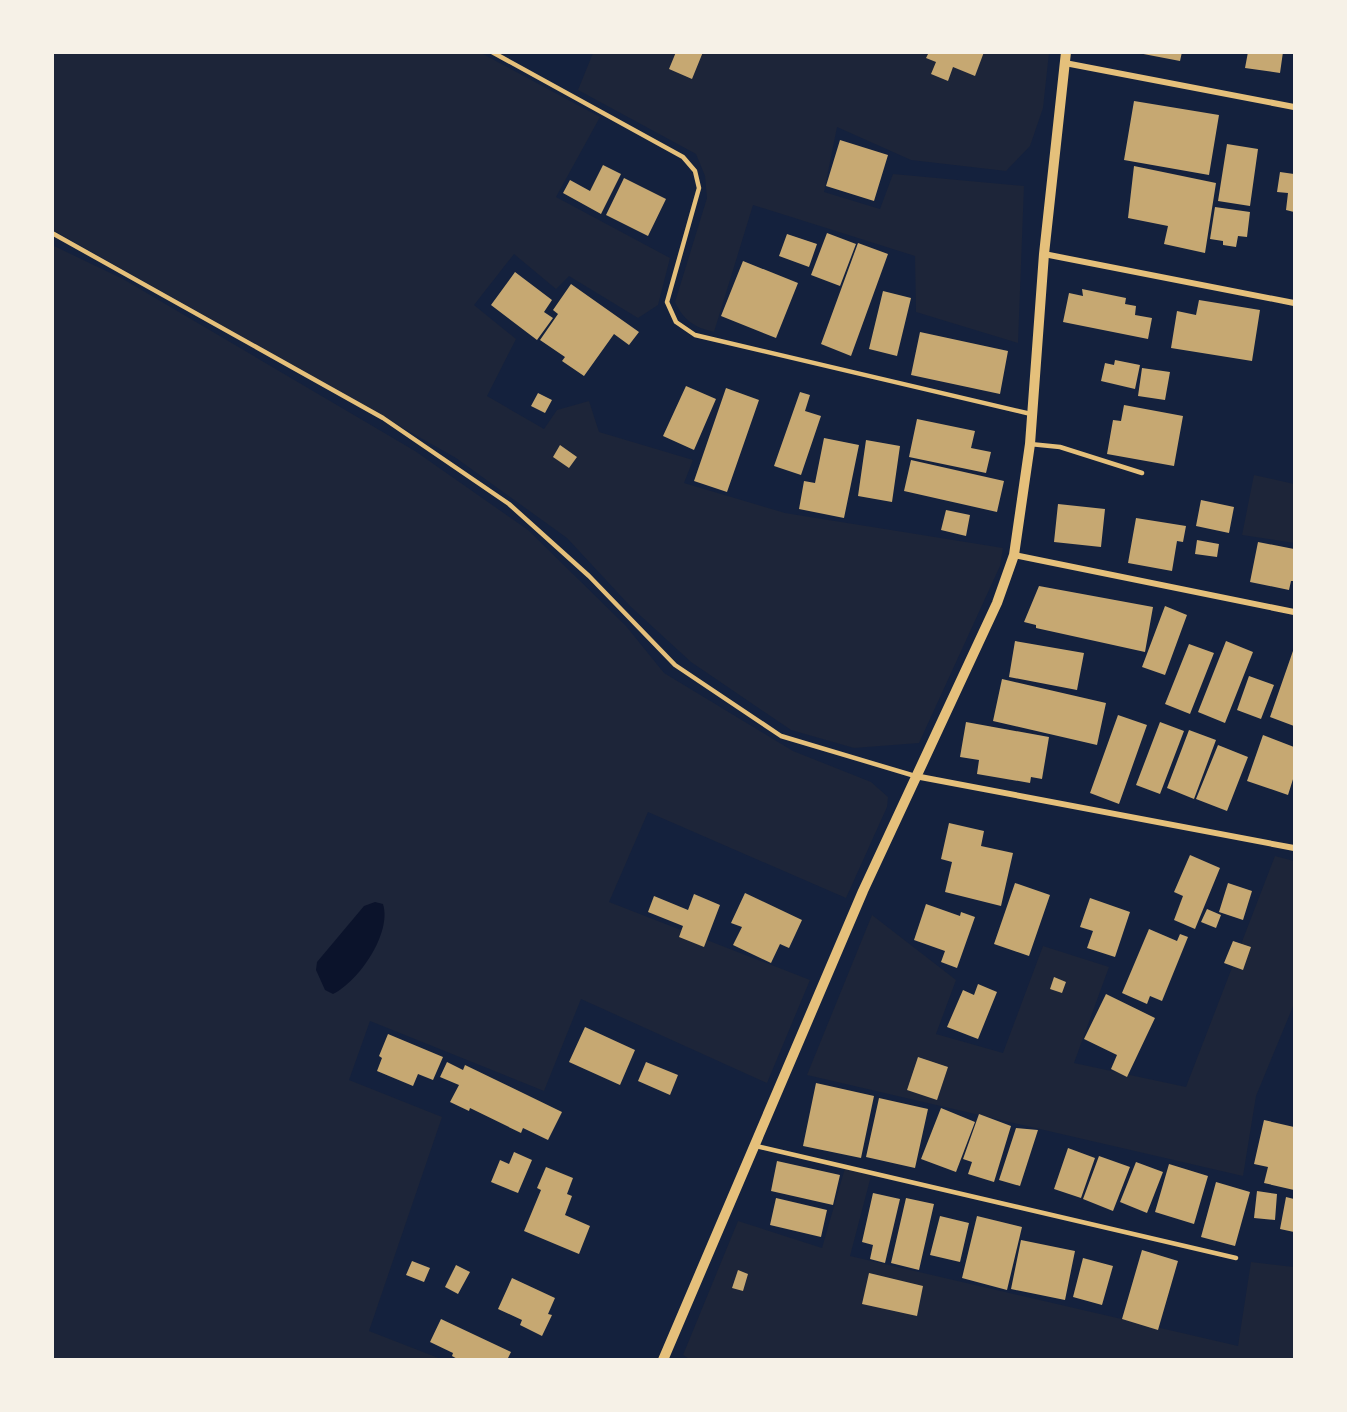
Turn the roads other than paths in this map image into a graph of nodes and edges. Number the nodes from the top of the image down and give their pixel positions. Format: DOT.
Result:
graph roads {
  1 [pos="492,52"];
  2 [pos="1066,58"];
  3 [pos="1294,107"];
  4 [pos="52,233"];
  5 [pos="1044,254"];
  6 [pos="1294,303"];
  7 [pos="1032,414"];
  8 [pos="1030,444"];
  9 [pos="1142,473"];
  10 [pos="1014,555"];
  11 [pos="1294,612"];
  12 [pos="915,776"];
  13 [pos="1294,848"];
  14 [pos="754,1145"];
  15 [pos="1236,1258"];
  16 [pos="663,1359"];
  1 -- 7 [label="lane"];
  2 -- 3 [label="street"];
  2 -- 5 [label="street"];
  4 -- 12 [label="lane"];
  5 -- 6 [label="street"];
  5 -- 7 [label="street"];
  7 -- 8 [label="street"];
  8 -- 9 [label="lane"];
  8 -- 10 [label="street"];
  10 -- 11 [label="street"];
  10 -- 12 [label="street"];
  12 -- 13 [label="street"];
  12 -- 14 [label="street"];
  14 -- 15 [label="lane"];
  14 -- 16 [label="street"];
}
